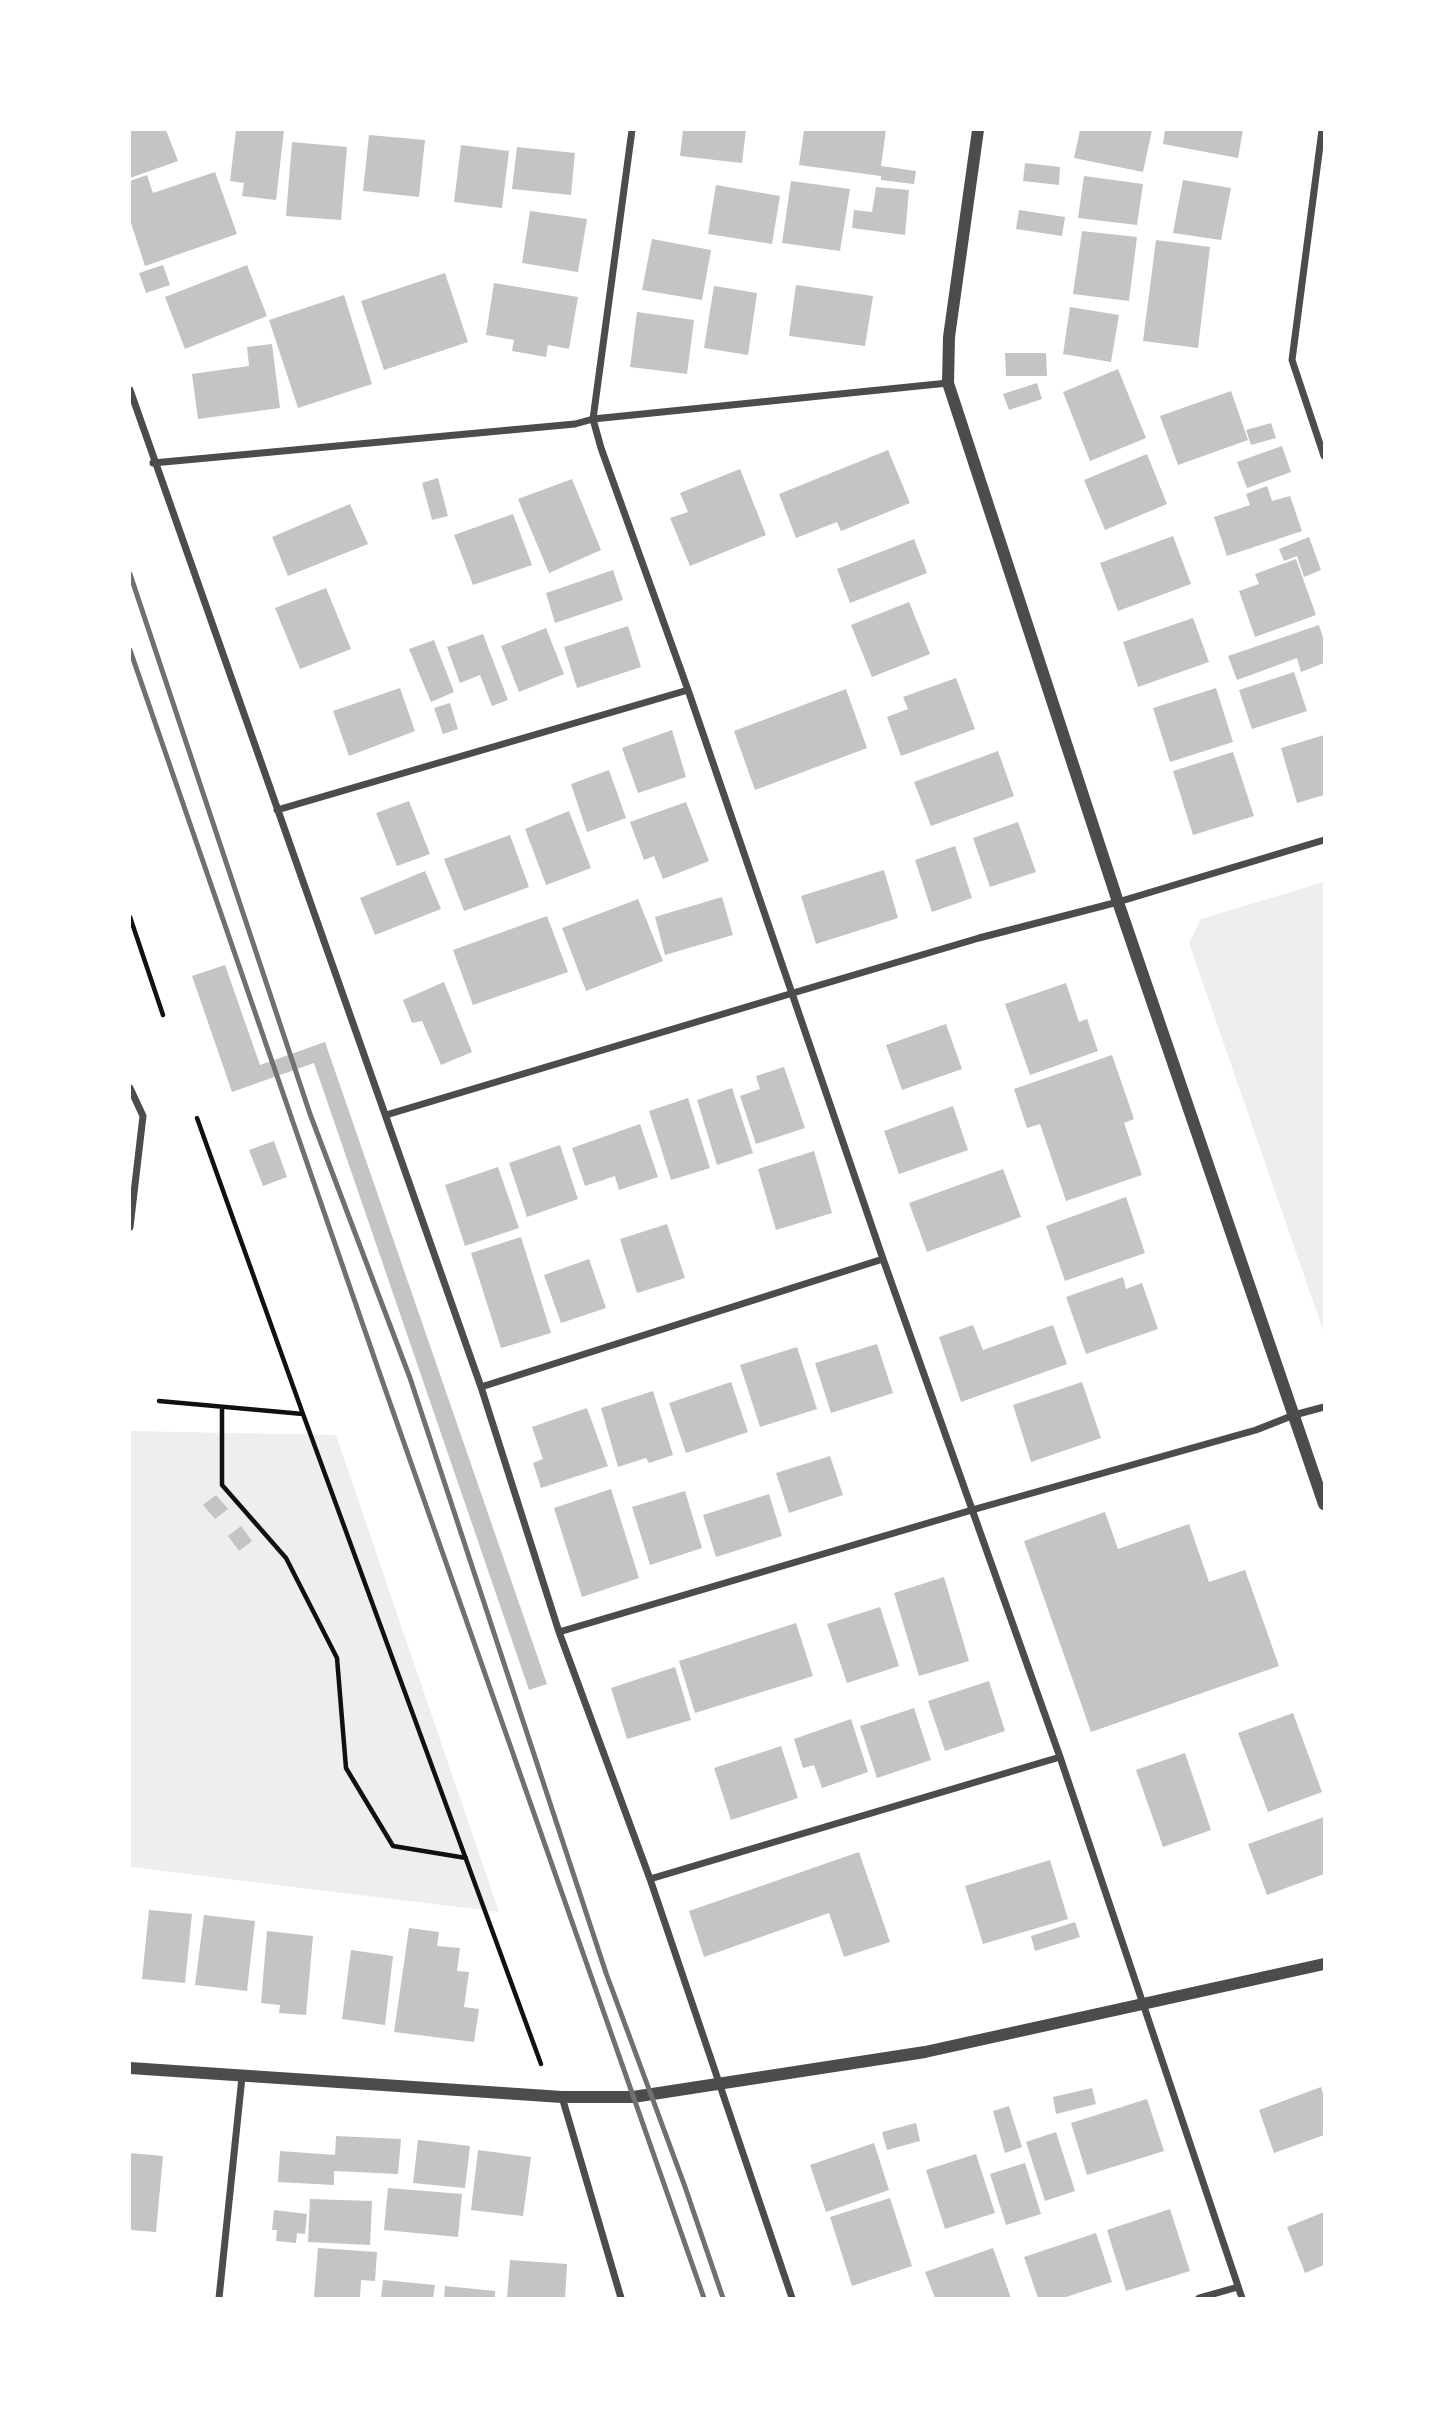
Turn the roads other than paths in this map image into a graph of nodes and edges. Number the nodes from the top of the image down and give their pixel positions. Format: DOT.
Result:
graph roads {
  1 [pos="632,130"];
  2 [pos="978,130"];
  3 [pos="1322,130"];
  4 [pos="948,383"];
  5 [pos="130,390"];
  6 [pos="593,419"];
  7 [pos="1325,456"];
  8 [pos="153,463"];
  9 [pos="688,690"];
  10 [pos="277,810"];
  11 [pos="1325,840"];
  12 [pos="1118,902"];
  13 [pos="793,993"];
  14 [pos="130,1088"];
  15 [pos="386,1115"];
  16 [pos="130,1227"];
  17 [pos="883,1259"];
  18 [pos="481,1387"];
  19 [pos="1325,1407"];
  20 [pos="1294,1415"];
  21 [pos="1325,1504"];
  22 [pos="972,1510"];
  23 [pos="559,1632"];
  24 [pos="1060,1757"];
  25 [pos="650,1879"];
  26 [pos="1325,1964"];
  27 [pos="1142,2003"];
  28 [pos="130,2068"];
  29 [pos="242,2077"];
  30 [pos="719,2084"];
  31 [pos="562,2098"];
  32 [pos="1238,2287"];
  33 [pos="219,2298"];
  34 [pos="621,2298"];
  35 [pos="793,2298"];
  36 [pos="1199,2298"];
  37 [pos="1242,2298"];
  1 -- 6 [label="street"];
  2 -- 4 [label="street"];
  3 -- 7 [label="street"];
  4 -- 6 [label="street"];
  4 -- 12 [label="street"];
  5 -- 8 [label="street"];
  6 -- 8 [label="street"];
  6 -- 9 [label="street"];
  8 -- 10 [label="street"];
  9 -- 10 [label="street"];
  9 -- 13 [label="street"];
  10 -- 15 [label="street"];
  11 -- 12 [label="street"];
  12 -- 13 [label="street"];
  12 -- 20 [label="street"];
  13 -- 15 [label="street"];
  13 -- 17 [label="street"];
  14 -- 16 [label="street"];
  15 -- 18 [label="street"];
  17 -- 18 [label="street"];
  17 -- 22 [label="street"];
  18 -- 23 [label="street"];
  19 -- 20 [label="street"];
  20 -- 21 [label="street"];
  20 -- 22 [label="street"];
  22 -- 23 [label="street"];
  22 -- 24 [label="street"];
  23 -- 25 [label="street"];
  24 -- 25 [label="street"];
  24 -- 27 [label="street"];
  25 -- 30 [label="street"];
  26 -- 27 [label="street"];
  27 -- 30 [label="street"];
  27 -- 32 [label="street"];
  28 -- 29 [label="street"];
  29 -- 31 [label="street"];
  29 -- 33 [label="street"];
  30 -- 31 [label="street"];
  30 -- 35 [label="street"];
  31 -- 34 [label="street"];
  32 -- 36 [label="street"];
  32 -- 37 [label="street"];
}
